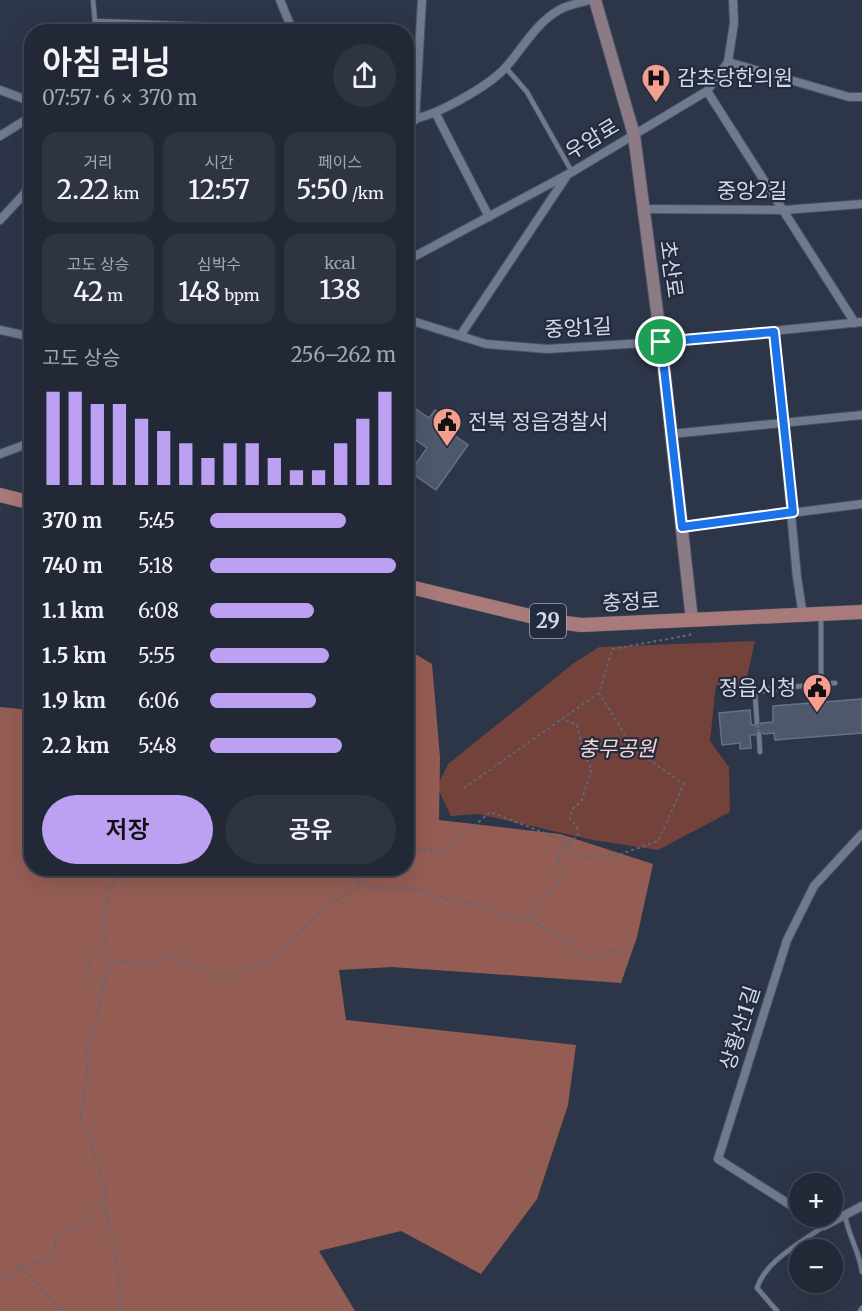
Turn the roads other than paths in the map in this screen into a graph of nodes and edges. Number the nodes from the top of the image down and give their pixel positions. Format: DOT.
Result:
graph roads {
  1 [pos="93,0"];
  2 [pos="280,0"];
  3 [pos="422,0"];
  4 [pos="589,0"];
  5 [pos="595,0"];
  6 [pos="733,0"];
  7 [pos="95,21"];
  8 [pos="95,24"];
  9 [pos="161,24"];
  10 [pos="290,24"];
  11 [pos="729,62"];
  12 [pos="506,68"];
  13 [pos="414,87"];
  14 [pos="0,90"];
  15 [pos="707,90"];
  16 [pos="862,97"];
  17 [pos="24,99"];
  18 [pos="436,114"];
  19 [pos="414,119"];
  20 [pos="24,121"];
  21 [pos="634,135"];
  22 [pos="0,136"];
  23 [pos="570,173"];
  24 [pos="24,194"];
  25 [pos="862,204"];
  26 [pos="643,208"];
  27 [pos="784,210"];
  28 [pos="489,217"];
  29 [pos="0,220"];
  30 [pos="414,257"];
  31 [pos="414,322"];
  32 [pos="859,323"];
  33 [pos="0,330"];
  34 [pos="774,332"];
  35 [pos="24,335"];
  36 [pos="460,336"];
  37 [pos="661,342"];
  38 [pos="862,416"];
  39 [pos="784,423"];
  40 [pos="671,434"];
  41 [pos="24,445"];
  42 [pos="0,454"];
  43 [pos="0,495"];
  44 [pos="24,501"];
  45 [pos="862,504"];
  46 [pos="793,512"];
  47 [pos="682,527"];
  48 [pos="414,588"];
  49 [pos="862,612"];
  50 [pos="821,615"];
  51 [pos="803,616"];
  52 [pos="692,620"];
  53 [pos="835,683"];
  54 [pos="821,684"];
  55 [pos="757,723"];
  56 [pos="759,734"];
  57 [pos="760,752"];
  58 [pos="862,834"];
  59 [pos="789,1204"];
  60 [pos="862,1206"];
  61 [pos="845,1215"];
  62 [pos="823,1227"];
  63 [pos="862,1272"];
  64 [pos="777,1311"];
  1 -- 7 [label="lane"];
  2 -- 10 [label="street"];
  3 -- 13 [label="street"];
  4 -- 12 [label="street"];
  5 -- 21 [label="street, 초산로"];
  6 -- 11 [label="street"];
  7 -- 8 [label="lane"];
  7 -- 9 [label="lane"];
  11 -- 15 [label="street, 우암로"];
  11 -- 16 [label="street"];
  12 -- 18 [label="street"];
  12 -- 23 [label="lane"];
  14 -- 17 [label="street"];
  15 -- 21 [label="street, 우암로"];
  15 -- 27 [label="street"];
  18 -- 19 [label="street"];
  18 -- 28 [label="street"];
  20 -- 22 [label="street"];
  21 -- 23 [label="street, 우암로"];
  21 -- 26 [label="street, 초산로"];
  23 -- 28 [label="street, 우암로"];
  23 -- 36 [label="street"];
  24 -- 29 [label="street"];
  25 -- 27 [label="street, 중앙2길"];
  26 -- 27 [label="street, 중앙2길"];
  26 -- 37 [label="street, 초산로"];
  27 -- 32 [label="street"];
  28 -- 30 [label="street, 우암로"];
  31 -- 36 [label="street, 중앙1길"];
  32 -- 34 [label="street, 중앙1길"];
  33 -- 35 [label="street"];
  34 -- 37 [label="street, 중앙1길"];
  34 -- 39 [label="street"];
  36 -- 37 [label="street, 중앙1길"];
  37 -- 40 [label="street, 초산로"];
  38 -- 39 [label="street"];
  39 -- 40 [label="street"];
  39 -- 46 [label="street"];
  40 -- 47 [label="street, 초산로"];
  41 -- 42 [label="street"];
  43 -- 44 [label="main road"];
  45 -- 46 [label="street"];
  46 -- 47 [label="street"];
  46 -- 51 [label="street"];
  47 -- 52 [label="street, 초산로"];
  48 -- 52 [label="main road, 충정로 / 29"];
  49 -- 50 [label="main road, 충정로 / 29"];
  50 -- 51 [label="main road, 충정로 / 29"];
  50 -- 54 [label="lane"];
  51 -- 52 [label="main road, 충정로 / 29"];
  53 -- 54 [label="lane"];
  54 -- 55 [label="lane"];
  56 -- 57 [label="lane"];
  58 -- 59 [label="street, 상황산1길"];
  60 -- 61 [label="street"];
  61 -- 63 [label="lane"];
  62 -- 64 [label="lane"];
}
